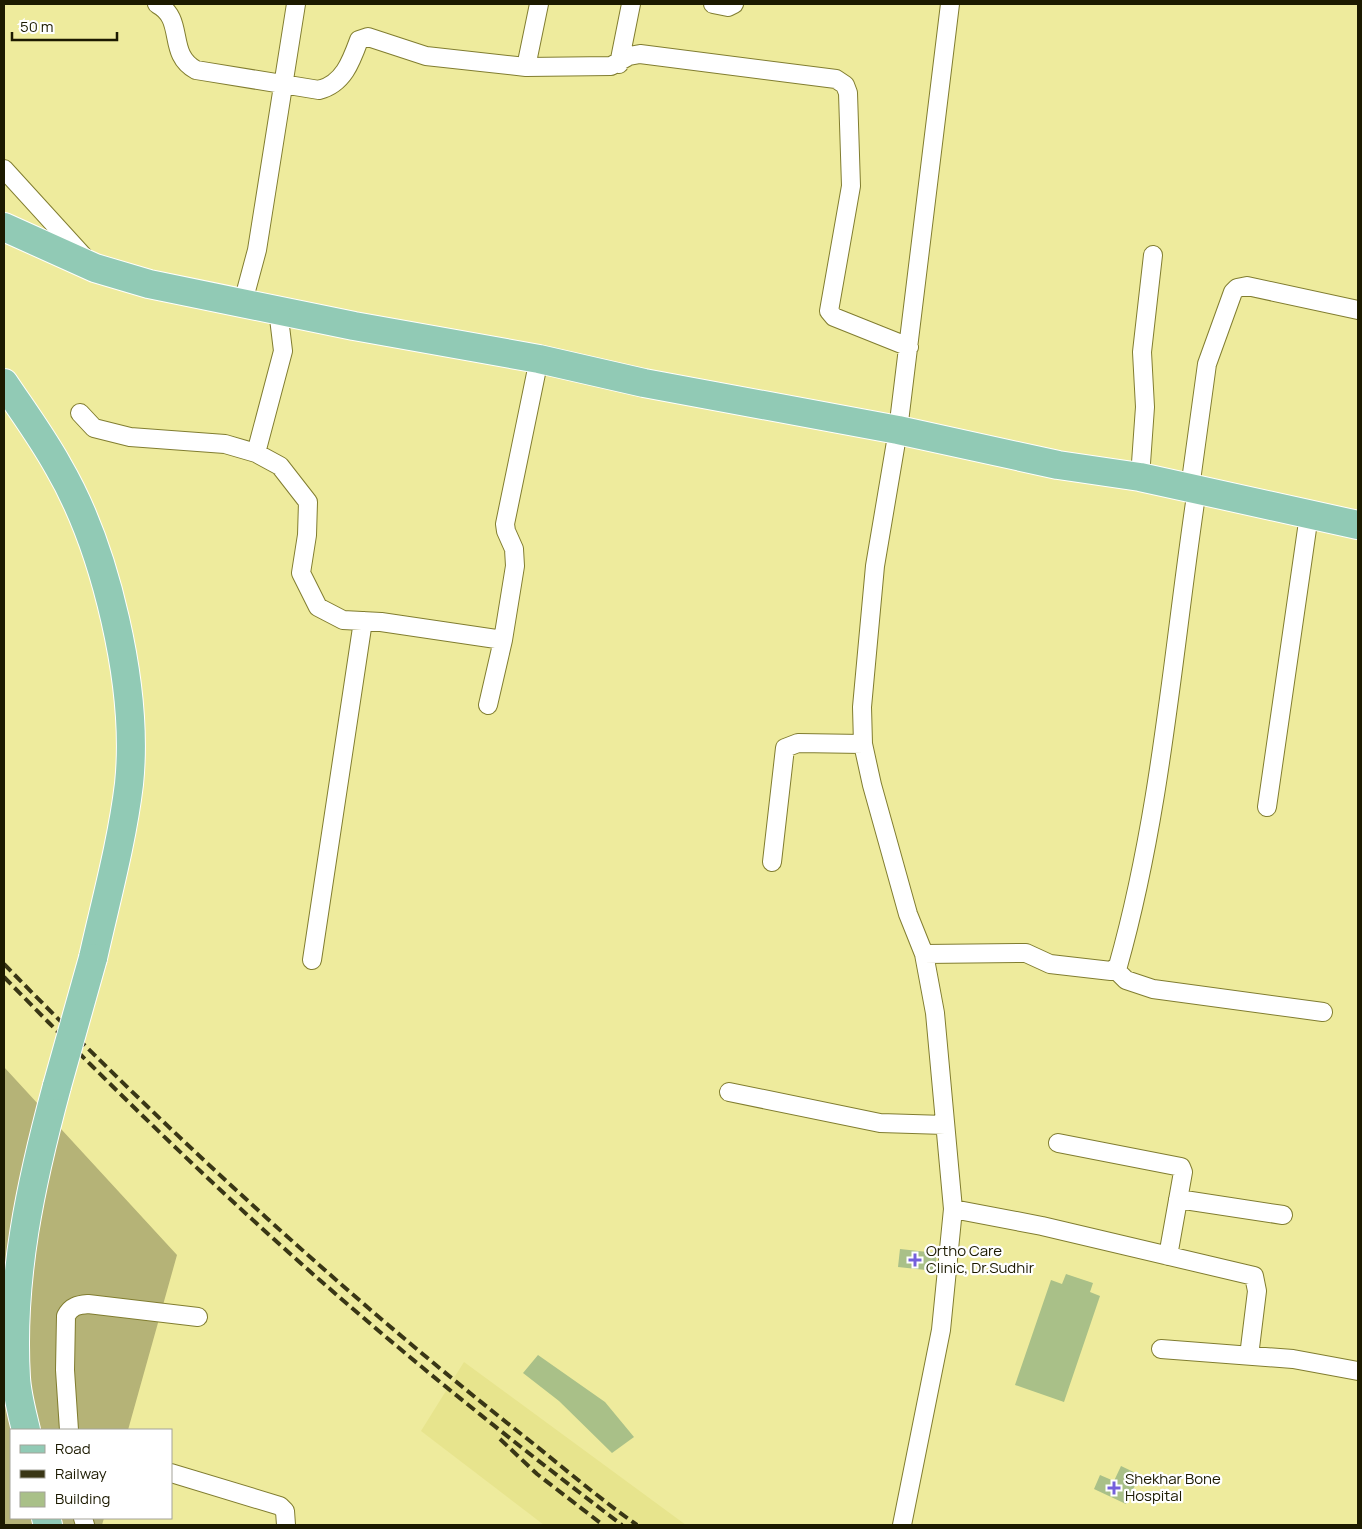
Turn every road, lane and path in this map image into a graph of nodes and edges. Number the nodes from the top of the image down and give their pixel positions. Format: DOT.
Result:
graph roads {
  1 [pos="157,4"];
  2 [pos="296,4"];
  3 [pos="539,4"];
  4 [pos="631,4"];
  5 [pos="712,4"];
  6 [pos="734,4"];
  7 [pos="950,4"];
  8 [pos="618,64"];
  9 [pos="526,67"];
  10 [pos="283,83"];
  11 [pos="4,169"];
  12 [pos="4,227"];
  13 [pos="1153,255"];
  14 [pos="95,268"];
  15 [pos="244,302"];
  16 [pos="278,310"];
  17 [pos="1358,310"];
  18 [pos="909,347"];
  19 [pos="539,359"];
  20 [pos="4,383"];
  21 [pos="80,412"];
  22 [pos="898,430"];
  23 [pos="256,453"];
  24 [pos="1140,477"];
  25 [pos="1193,488"];
  26 [pos="1309,515"];
  27 [pos="1358,525"];
  28 [pos="362,621"];
  29 [pos="504,640"];
  30 [pos="488,705"];
  31 [pos="863,744"];
  32 [pos="1266,807"];
  33 [pos="772,862"];
  34 [pos="924,954"];
  35 [pos="312,960"];
  36 [pos="1116,970"];
  37 [pos="1323,1012"];
  38 [pos="729,1092"];
  39 [pos="944,1126"];
  40 [pos="1058,1143"];
  41 [pos="1178,1199"];
  42 [pos="953,1209"];
  43 [pos="1283,1215"];
  44 [pos="1168,1256"];
  45 [pos="198,1317"];
  46 [pos="1161,1349"];
  47 [pos="1249,1356"];
  48 [pos="1358,1371"];
  49 [pos="928,1394"];
  50 [pos="26,1429"];
  51 [pos="69,1429"];
  52 [pos="172,1473"];
  53 [pos="286,1525"];
  54 [pos="902,1525"];
  55 [pos="910,1525"];
  1 -- 10 [label="street"];
  2 -- 10 [label="street"];
  3 -- 9 [label="street"];
  4 -- 8 [label="street"];
  5 -- 6 [label="street"];
  7 -- 18 [label="street"];
  8 -- 9 [label="street"];
  8 -- 18 [label="street"];
  9 -- 10 [label="street"];
  10 -- 15 [label="street"];
  11 -- 14 [label="street"];
  12 -- 14 [label="main road"];
  13 -- 24 [label="street"];
  14 -- 15 [label="main road"];
  15 -- 16 [label="main road"];
  16 -- 19 [label="main road"];
  16 -- 23 [label="street"];
  17 -- 25 [label="street"];
  18 -- 22 [label="street"];
  19 -- 22 [label="main road"];
  19 -- 29 [label="street"];
  20 -- 50 [label="main road, bridge"];
  21 -- 23 [label="street"];
  22 -- 24 [label="main road"];
  22 -- 31 [label="street"];
  23 -- 28 [label="street"];
  24 -- 25 [label="main road"];
  25 -- 26 [label="main road"];
  25 -- 36 [label="street"];
  26 -- 27 [label="main road"];
  26 -- 32 [label="street"];
  28 -- 29 [label="street"];
  28 -- 35 [label="street"];
  29 -- 30 [label="street"];
  31 -- 33 [label="street"];
  31 -- 34 [label="street"];
  34 -- 36 [label="street"];
  34 -- 39 [label="street"];
  36 -- 37 [label="street"];
  38 -- 39 [label="street"];
  39 -- 42 [label="street"];
  40 -- 41 [label="street"];
  41 -- 43 [label="street"];
  41 -- 44 [label="street"];
  42 -- 44 [label="street"];
  42 -- 49 [label="street"];
  44 -- 47 [label="street"];
  45 -- 51 [label="street"];
  46 -- 47 [label="street"];
  47 -- 48 [label="street"];
  49 -- 54 [label="street"];
  49 -- 55 [label="street"];
  52 -- 53 [label="street"];
}
